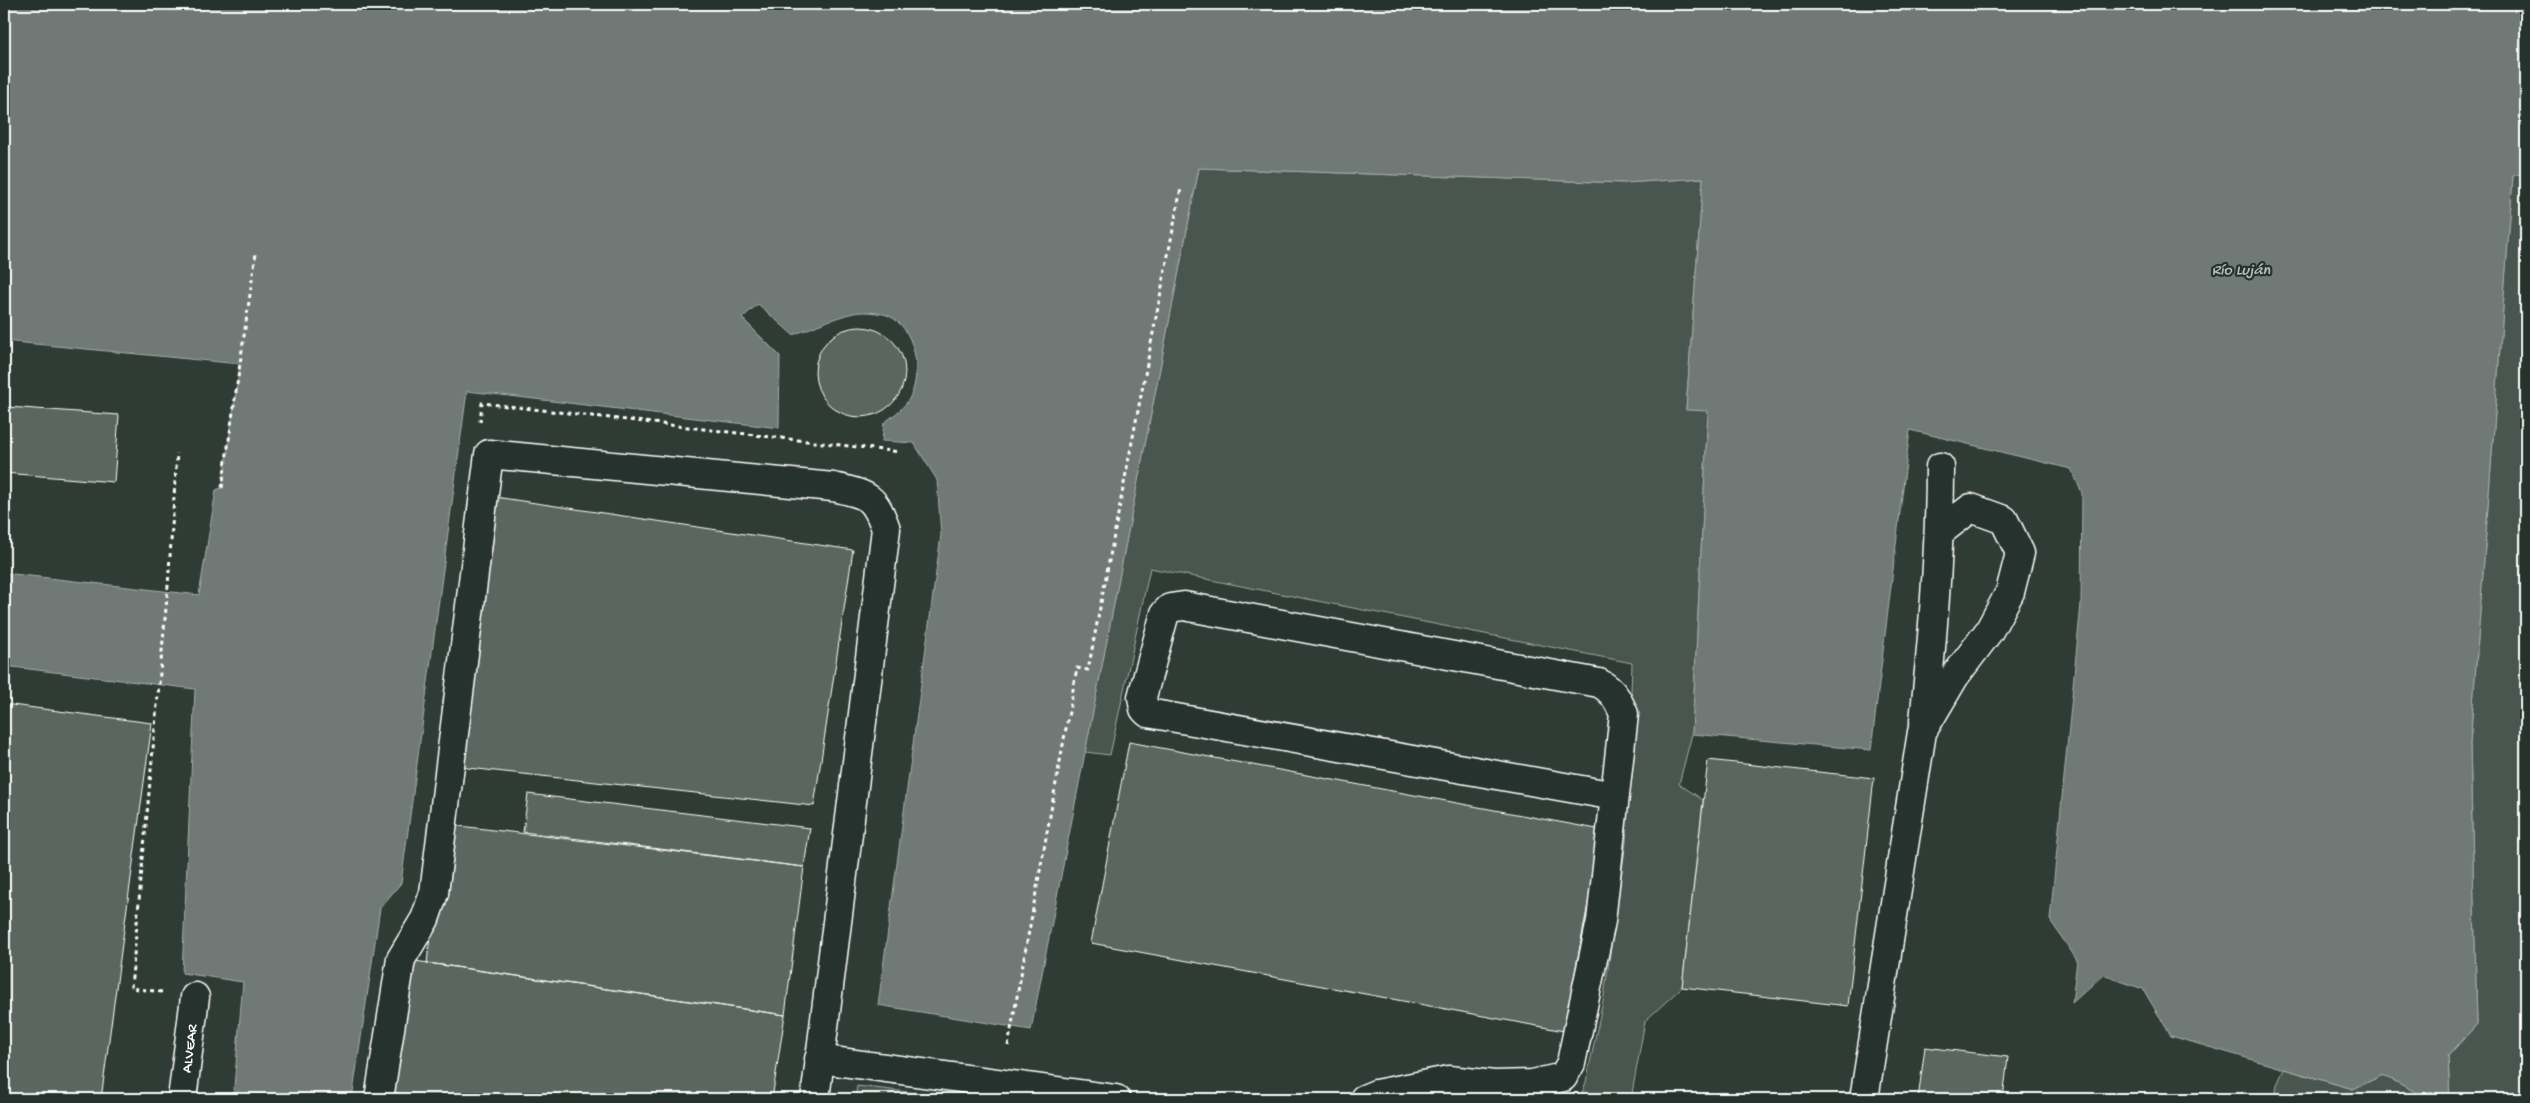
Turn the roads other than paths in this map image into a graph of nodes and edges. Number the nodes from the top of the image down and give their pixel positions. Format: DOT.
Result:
graph roads {
  1 [pos="1940,467"];
  2 [pos="1940,532"];
  3 [pos="1922,732"];
  4 [pos="1615,796"];
  5 [pos="195,997"];
  6 [pos="819,1059"];
  7 [pos="182,1099"];
  8 [pos="380,1099"];
  9 [pos="815,1099"];
  10 [pos="1116,1099"];
  11 [pos="1364,1099"];
  12 [pos="1864,1099"];
  1 -- 2 [label="street"];
  2 -- 3 [label="street"];
  2 -- 3 [label="street"];
  3 -- 12 [label="street"];
  4 -- 4 [label="street"];
  4 -- 11 [label="street"];
  5 -- 7 [label="street, ALVEAR"];
  6 -- 8 [label="street"];
  6 -- 9 [label="street"];
  6 -- 10 [label="street"];
}
